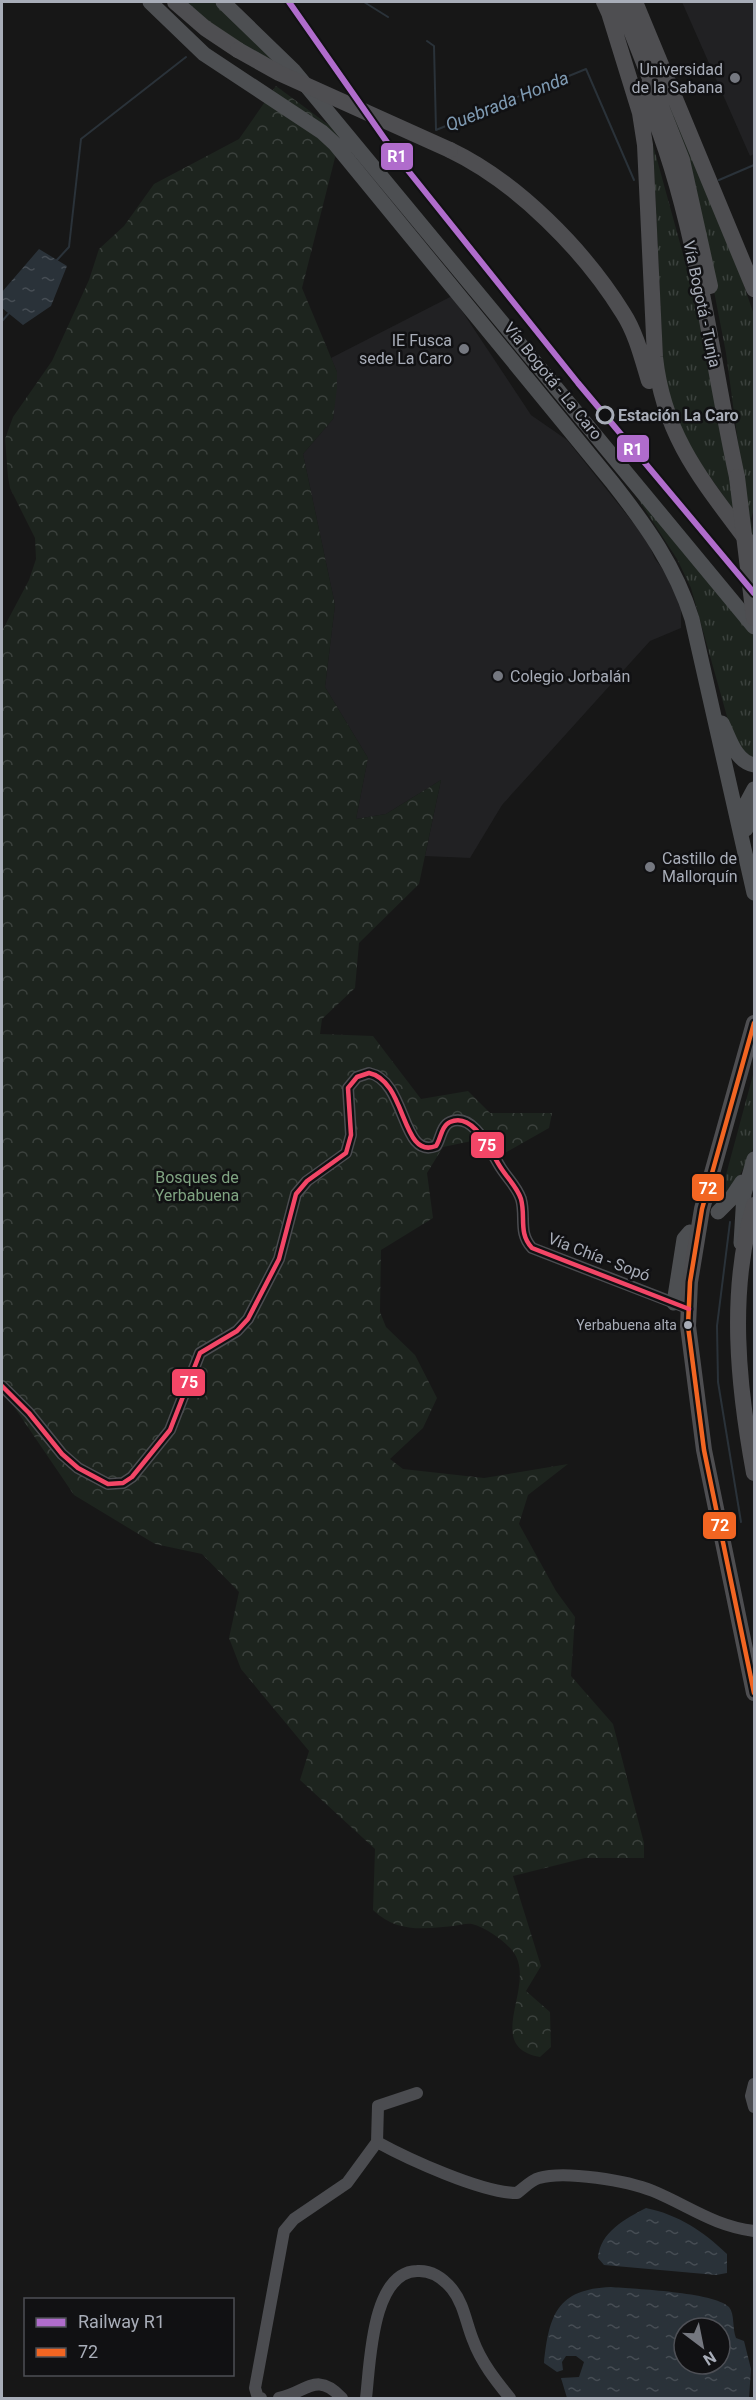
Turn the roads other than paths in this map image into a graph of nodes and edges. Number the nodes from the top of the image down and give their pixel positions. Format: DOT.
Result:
graph roads {
  1 [pos="150,2"];
  2 [pos="175,2"];
  3 [pos="223,2"];
  4 [pos="620,2"];
  5 [pos="635,2"];
  6 [pos="607,9"];
  7 [pos="754,289"];
  8 [pos="674,434"];
  9 [pos="737,477"];
  10 [pos="754,550"];
  11 [pos="754,618"];
  12 [pos="754,627"];
  13 [pos="712,705"];
  14 [pos="754,765"];
  15 [pos="754,789"];
  16 [pos="747,862"];
  17 [pos="754,893"];
  18 [pos="754,1023"];
  19 [pos="754,1159"];
  20 [pos="754,1205"];
  21 [pos="718,1212"];
  22 [pos="690,1232"];
  23 [pos="741,1291"];
  24 [pos="681,1306"];
  25 [pos="2,1386"];
  26 [pos="754,1473"];
  27 [pos="754,1693"];
  28 [pos="754,2084"];
  29 [pos="417,2092"];
  30 [pos="754,2107"];
  31 [pos="377,2142"];
  32 [pos="754,2231"];
  33 [pos="261,2398"];
  34 [pos="279,2398"];
  35 [pos="342,2398"];
  36 [pos="366,2398"];
  37 [pos="510,2398"];
  1 -- 13 [label="main road, Vía Bogotá - La Caro"];
  2 -- 8 [label="highway, bridge"];
  3 -- 12 [label="main road, Vía Bogotá - La Caro"];
  4 -- 9 [label="highway"];
  5 -- 7 [label="highway"];
  6 -- 8 [label="highway"];
  6 -- 9 [label="highway, Vía Bogotá - Tunja"];
  8 -- 10 [label="highway"];
  9 -- 11 [label="highway, Vía Bogotá - Tunja, bridge"];
  13 -- 14 [label="main road"];
  13 -- 16 [label="main road, Vía Bogotá - La Caro"];
  15 -- 16 [label="main road"];
  16 -- 17 [label="main road, Vía Bogotá - La Caro"];
  18 -- 24 [label="highway"];
  19 -- 21 [label="main road"];
  19 -- 23 [label="main road"];
  20 -- 23 [label="highway"];
  22 -- 24 [label="main road"];
  23 -- 26 [label="highway"];
  24 -- 25 [label="street, Vía Chía - Sopó"];
  24 -- 27 [label="highway"];
  28 -- 30 [label="street"];
  29 -- 31 [label="street"];
  31 -- 32 [label="street"];
  31 -- 33 [label="street"];
  34 -- 35 [label="street"];
  36 -- 37 [label="street"];
}
